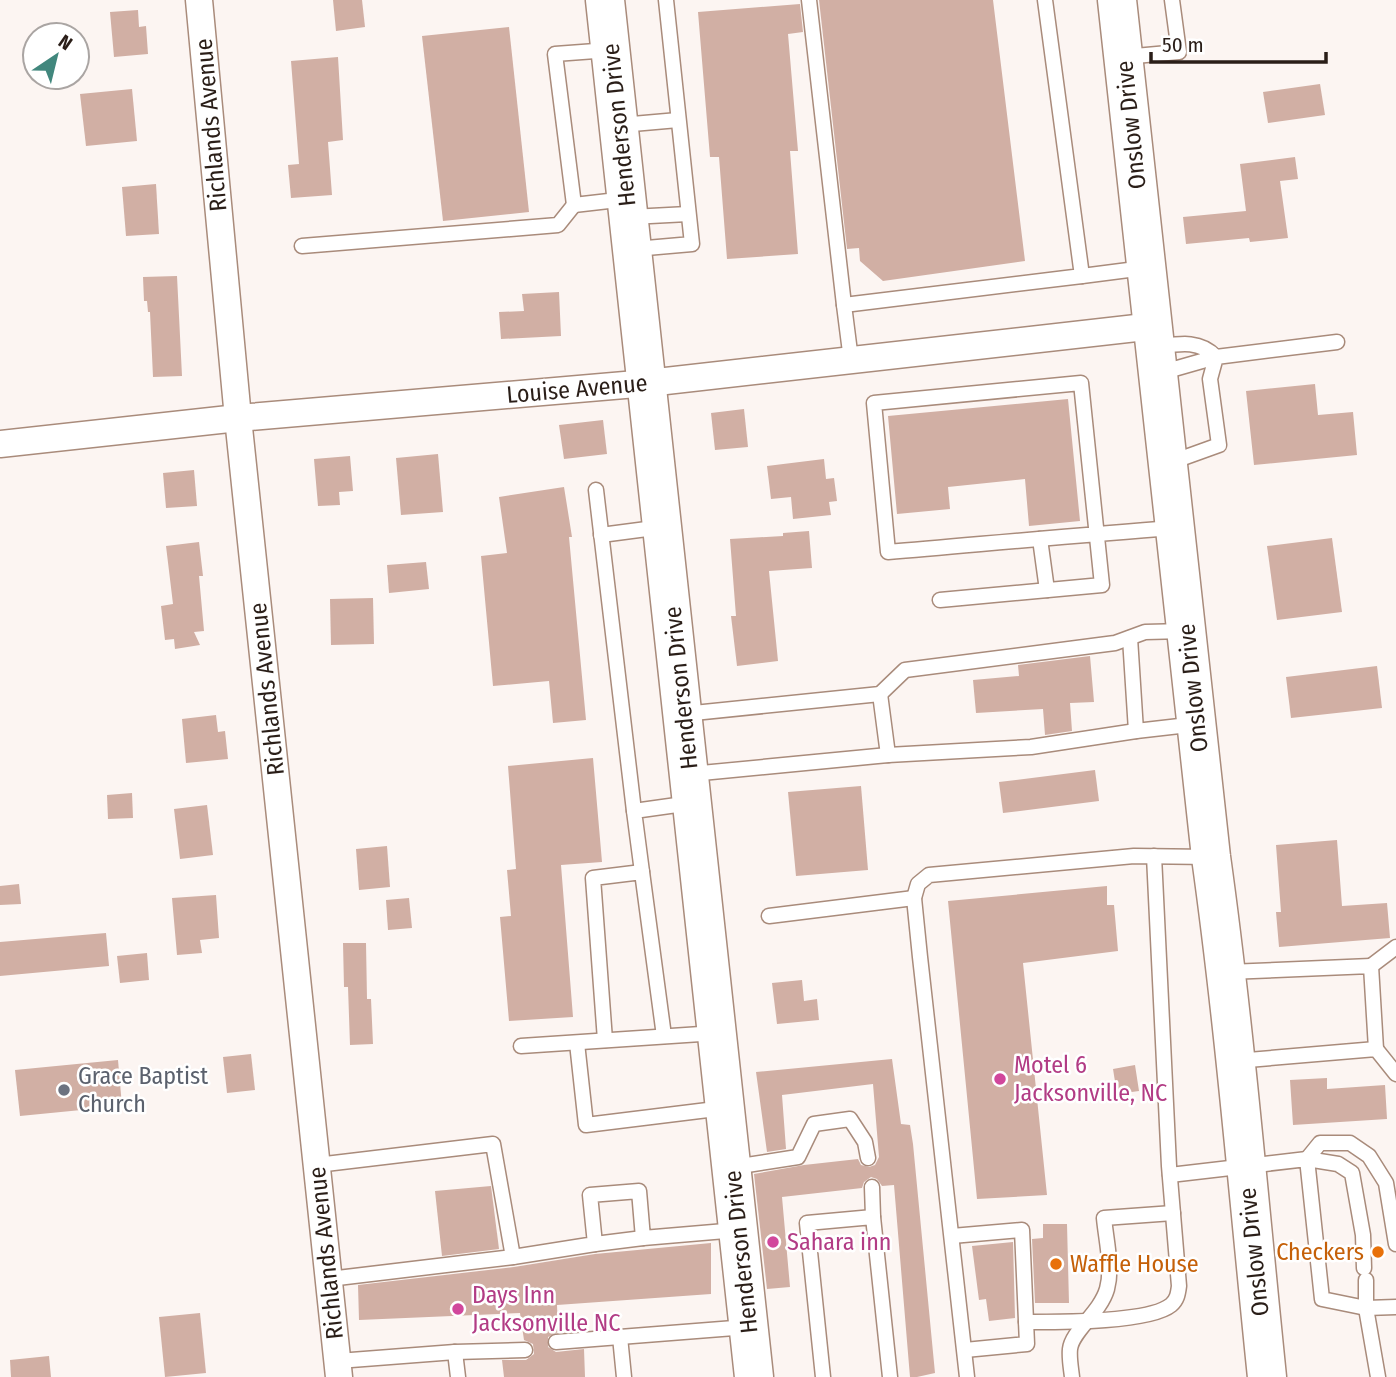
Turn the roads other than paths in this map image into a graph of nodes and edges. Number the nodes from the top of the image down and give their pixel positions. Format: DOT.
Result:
graph roads {
  1 [pos="199,0"];
  2 [pos="605,0"];
  3 [pos="666,0"];
  4 [pos="809,0"];
  5 [pos="1045,0"];
  6 [pos="1117,0"];
  7 [pos="1172,0"];
  8 [pos="611,50"];
  9 [pos="1124,57"];
  10 [pos="678,120"];
  11 [pos="619,125"];
  12 [pos="573,205"];
  13 [pos="688,214"];
  14 [pos="630,222"];
  15 [pos="302,246"];
  16 [pos="1147,267"];
  17 [pos="1083,275"];
  18 [pos="844,305"];
  19 [pos="1337,342"];
  20 [pos="1156,349"];
  21 [pos="1216,357"];
  22 [pos="851,360"];
  23 [pos="648,383"];
  24 [pos="238,418"];
  25 [pos="0,444"];
  26 [pos="1168,463"];
  27 [pos="596,490"];
  28 [pos="663,527"];
  29 [pos="1175,528"];
  30 [pos="1097,534"];
  31 [pos="601,535"];
  32 [pos="1040,539"];
  33 [pos="1047,590"];
  34 [pos="940,600"];
  35 [pos="1187,631"];
  36 [pos="1130,638"];
  37 [pos="880,694"];
  38 [pos="683,714"];
  39 [pos="1197,724"];
  40 [pos="1136,730"];
  41 [pos="888,755"];
  42 [pos="691,789"];
  43 [pos="634,811"];
  44 [pos="1154,856"];
  45 [pos="1211,856"];
  46 [pos="642,872"];
  47 [pos="914,898"];
  48 [pos="769,916"];
  49 [pos="1396,947"];
  50 [pos="1371,966"];
  51 [pos="1227,972"];
  52 [pos="717,1032"];
  53 [pos="664,1035"];
  54 [pos="606,1040"];
  55 [pos="577,1043"];
  56 [pos="521,1046"];
  57 [pos="1376,1049"];
  58 [pos="1235,1061"];
  59 [pos="1396,1074"];
  60 [pos="725,1108"];
  61 [pos="868,1158"];
  62 [pos="1307,1158"];
  63 [pos="317,1166"];
  64 [pos="732,1167"];
  65 [pos="1245,1167"];
  66 [pos="1170,1175"];
  67 [pos="872,1187"];
  68 [pos="1172,1213"];
  69 [pos="873,1217"];
  70 [pos="738,1229"];
  71 [pos="952,1236"];
  72 [pos="643,1238"];
  73 [pos="594,1244"];
  74 [pos="1396,1244"];
  75 [pos="513,1257"];
  76 [pos="329,1279"];
  77 [pos="816,1307"];
  78 [pos="1396,1307"];
  79 [pos="1366,1308"];
  80 [pos="1026,1322"];
  81 [pos="1088,1322"];
  82 [pos="809,1325"];
  83 [pos="748,1326"];
  84 [pos="620,1337"];
  85 [pos="556,1342"];
  86 [pos="525,1350"];
  87 [pos="965,1350"];
  88 [pos="455,1352"];
  89 [pos="811,1354"];
  90 [pos="339,1369"];
  91 [pos="822,1372"];
  92 [pos="458,1377"];
  93 [pos="624,1377"];
  94 [pos="754,1377"];
  95 [pos="890,1377"];
  96 [pos="967,1377"];
  97 [pos="1072,1377"];
  98 [pos="1267,1377"];
  99 [pos="1378,1377"];
  1 -- 24 [label="street, Richlands Avenue"];
  2 -- 8 [label="main road, Henderson Drive"];
  3 -- 10 [label="lane"];
  4 -- 18 [label="lane"];
  5 -- 17 [label="lane"];
  6 -- 9 [label="main road, Onslow Drive"];
  7 -- 9 [label="lane"];
  8 -- 11 [label="main road, Henderson Drive"];
  8 -- 12 [label="lane"];
  9 -- 16 [label="main road, Onslow Drive"];
  10 -- 11 [label="lane"];
  10 -- 13 [label="lane"];
  11 -- 14 [label="main road, Henderson Drive"];
  12 -- 14 [label="lane"];
  12 -- 15 [label="lane"];
  13 -- 14 [label="lane"];
  13 -- 14 [label="lane"];
  14 -- 23 [label="main road, Henderson Drive"];
  16 -- 17 [label="lane"];
  16 -- 20 [label="main road, Onslow Drive"];
  17 -- 18 [label="lane"];
  18 -- 22 [label="lane"];
  19 -- 21 [label="lane"];
  20 -- 21 [label="lane"];
  20 -- 21 [label="lane"];
  20 -- 22 [label="street, Louise Avenue"];
  20 -- 26 [label="main road, Onslow Drive"];
  21 -- 26 [label="lane"];
  22 -- 23 [label="street, Louise Avenue"];
  23 -- 24 [label="street, Louise Avenue"];
  23 -- 28 [label="main road, Henderson Drive"];
  24 -- 25 [label="street, Louise Avenue"];
  24 -- 63 [label="street, Richlands Avenue"];
  26 -- 29 [label="main road, Onslow Drive"];
  27 -- 31 [label="lane"];
  28 -- 31 [label="lane"];
  28 -- 38 [label="main road, Henderson Drive"];
  29 -- 30 [label="lane"];
  29 -- 35 [label="main road, Onslow Drive"];
  30 -- 32 [label="lane"];
  30 -- 32 [label="lane"];
  30 -- 33 [label="lane"];
  31 -- 43 [label="lane"];
  32 -- 33 [label="lane"];
  33 -- 34 [label="lane"];
  35 -- 36 [label="lane"];
  35 -- 39 [label="main road, Onslow Drive"];
  36 -- 37 [label="lane"];
  36 -- 40 [label="lane"];
  37 -- 38 [label="lane"];
  37 -- 41 [label="lane"];
  38 -- 42 [label="main road, Henderson Drive"];
  39 -- 40 [label="lane"];
  39 -- 45 [label="main road, Onslow Drive"];
  40 -- 41 [label="lane"];
  41 -- 42 [label="lane"];
  42 -- 43 [label="lane"];
  42 -- 52 [label="main road, Henderson Drive"];
  43 -- 46 [label="lane"];
  44 -- 45 [label="lane"];
  44 -- 47 [label="lane"];
  44 -- 66 [label="lane"];
  45 -- 51 [label="main road, Onslow Drive"];
  46 -- 53 [label="lane"];
  46 -- 54 [label="lane"];
  47 -- 48 [label="lane"];
  47 -- 71 [label="lane"];
  49 -- 50 [label="lane"];
  50 -- 51 [label="lane"];
  50 -- 57 [label="lane"];
  51 -- 58 [label="main road, Onslow Drive"];
  52 -- 53 [label="lane"];
  52 -- 60 [label="main road, Henderson Drive"];
  53 -- 54 [label="lane"];
  54 -- 55 [label="lane"];
  55 -- 56 [label="lane"];
  55 -- 60 [label="lane"];
  57 -- 58 [label="lane"];
  57 -- 59 [label="lane"];
  58 -- 65 [label="main road, Onslow Drive"];
  60 -- 64 [label="main road, Henderson Drive"];
  61 -- 64 [label="lane"];
  62 -- 65 [label="lane"];
  62 -- 74 [label="lane"];
  62 -- 79 [label="lane"];
  62 -- 79 [label="lane"];
  63 -- 75 [label="lane"];
  63 -- 76 [label="street, Richlands Avenue"];
  64 -- 70 [label="main road, Henderson Drive"];
  65 -- 66 [label="lane"];
  65 -- 98 [label="main road, Onslow Drive"];
  66 -- 68 [label="lane"];
  67 -- 69 [label="lane"];
  68 -- 81 [label="lane"];
  68 -- 81 [label="lane"];
  69 -- 77 [label="lane"];
  69 -- 95 [label="lane"];
  70 -- 72 [label="lane"];
  70 -- 83 [label="main road, Henderson Drive"];
  71 -- 80 [label="lane"];
  71 -- 87 [label="lane"];
  72 -- 73 [label="lane"];
  72 -- 73 [label="lane"];
  73 -- 75 [label="lane"];
  75 -- 76 [label="lane"];
  76 -- 90 [label="street, Richlands Avenue"];
  77 -- 82 [label="lane"];
  77 -- 91 [label="lane"];
  78 -- 79 [label="lane"];
  79 -- 99 [label="lane"];
  80 -- 81 [label="lane"];
  80 -- 87 [label="lane"];
  81 -- 97 [label="lane"];
  83 -- 84 [label="lane"];
  83 -- 94 [label="main road, Henderson Drive"];
  84 -- 85 [label="lane"];
  84 -- 93 [label="lane"];
  86 -- 88 [label="lane"];
  87 -- 96 [label="lane"];
  88 -- 90 [label="lane"];
  88 -- 92 [label="lane"];
  89 -- 91 [label="lane"];
}
